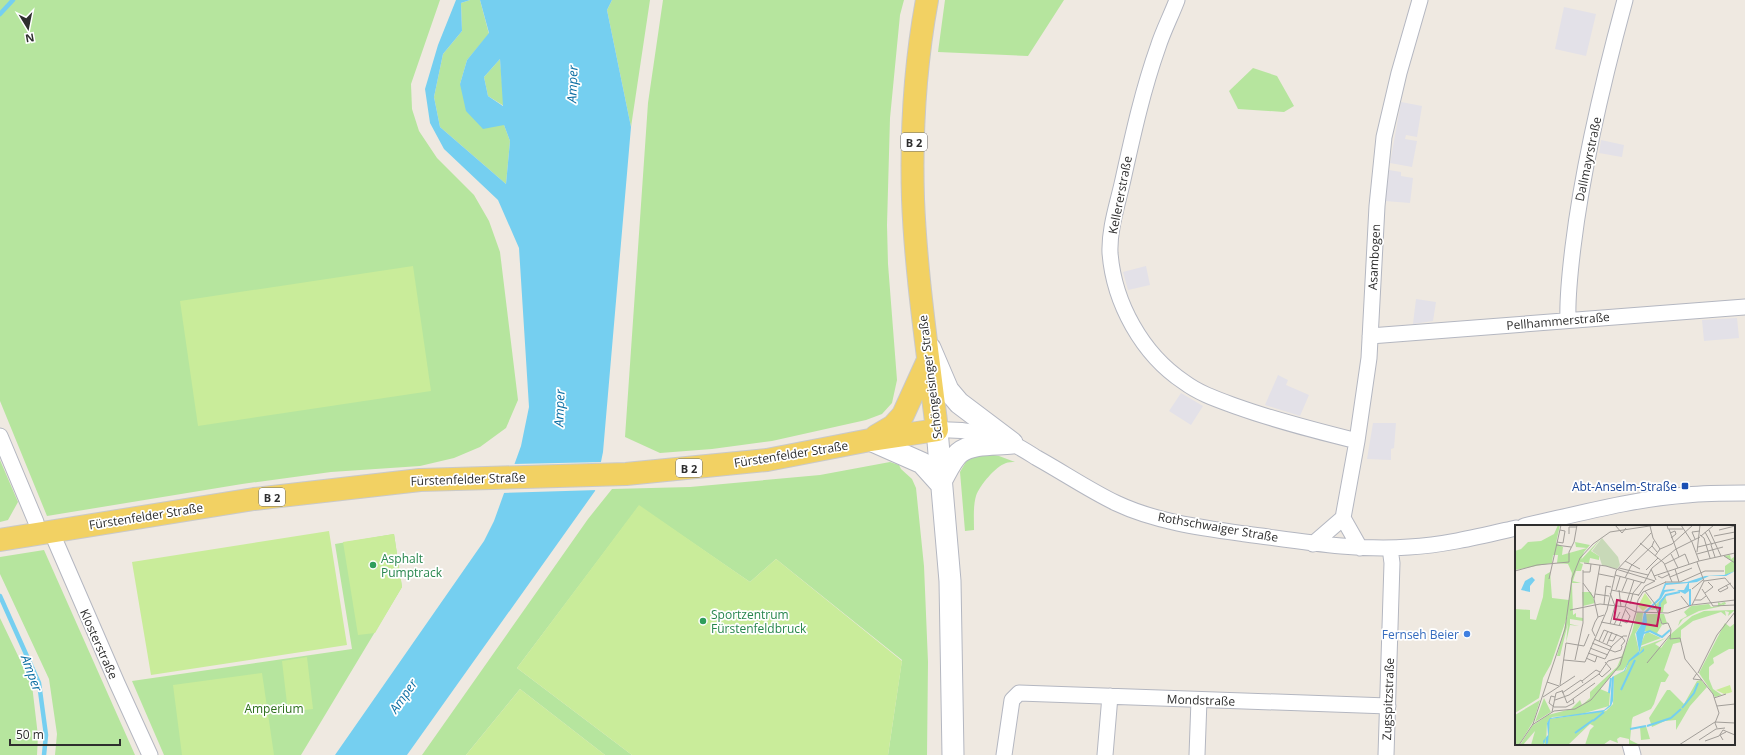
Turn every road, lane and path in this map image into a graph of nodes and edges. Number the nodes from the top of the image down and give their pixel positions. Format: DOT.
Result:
graph roads {
  1 [pos="927,0"];
  2 [pos="1177,0"];
  3 [pos="1420,0"];
  4 [pos="1625,0"];
  5 [pos="1745,307"];
  6 [pos="1568,320"];
  7 [pos="926,336"];
  8 [pos="1370,336"];
  9 [pos="928,358"];
  10 [pos="937,430"];
  11 [pos="0,436"];
  12 [pos="870,440"];
  13 [pos="1357,442"];
  14 [pos="1012,443"];
  15 [pos="940,483"];
  16 [pos="1745,493"];
  17 [pos="1343,518"];
  18 [pos="1565,522"];
  19 [pos="1534,525"];
  20 [pos="1515,528"];
  21 [pos="45,532"];
  22 [pos="3,540"];
  23 [pos="1314,544"];
  24 [pos="1360,548"];
  25 [pos="1390,548"];
  26 [pos="1110,696"];
  27 [pos="1199,700"];
  28 [pos="1388,706"];
  29 [pos="1630,745"];
  30 [pos="150,755"];
  31 [pos="953,755"];
  32 [pos="1004,755"];
  33 [pos="1105,755"];
  34 [pos="1197,755"];
  35 [pos="1386,755"];
  36 [pos="1633,755"];
  1 -- 7 [label="main road, Schöngeisinger Straße / B 2"];
  2 -- 13 [label="street, Kellererstraße"];
  3 -- 8 [label="street, Asambogen"];
  4 -- 6 [label="street, Dallmayrstraße"];
  5 -- 6 [label="street, Pellhammerstraße"];
  6 -- 8 [label="street, Pellhammerstraße"];
  7 -- 9 [label="main road, Schöngeisinger Straße / B 2"];
  7 -- 14 [label="street"];
  8 -- 13 [label="street, Asambogen"];
  9 -- 10 [label="main road, Schöngeisinger Straße / B 2"];
  9 -- 12 [label="main road"];
  10 -- 12 [label="main road, Fürstenfelder Straße"];
  10 -- 14 [label="street, Rothschwaiger Straße"];
  10 -- 15 [label="street, Schöngeisinger Straße"];
  11 -- 21 [label="street, Klosterstraße"];
  12 -- 15 [label="street"];
  12 -- 21 [label="main road, Fürstenfelder Straße / B 2"];
  13 -- 17 [label="street, Asambogen"];
  14 -- 15 [label="street"];
  14 -- 23 [label="street, Rothschwaiger Straße"];
  15 -- 31 [label="street, Schöngeisinger Straße"];
  16 -- 18 [label="street"];
  17 -- 23 [label="street"];
  17 -- 24 [label="street"];
  18 -- 19 [label="street"];
  20 -- 25 [label="street, Rothschwaiger Straße"];
  21 -- 22 [label="main road, Fürstenfelder Straße / B 2"];
  21 -- 30 [label="street, Klosterstraße"];
  23 -- 24 [label="street, Rothschwaiger Straße"];
  24 -- 25 [label="street, Rothschwaiger Straße"];
  25 -- 28 [label="street, Zugspitzstraße"];
  26 -- 27 [label="street, Mondstraße"];
  26 -- 32 [label="street, Mondstraße"];
  26 -- 33 [label="street"];
  27 -- 28 [label="street, Mondstraße"];
  27 -- 34 [label="street"];
  28 -- 35 [label="street, Zugspitzstraße"];
  29 -- 36 [label="street"];
}
